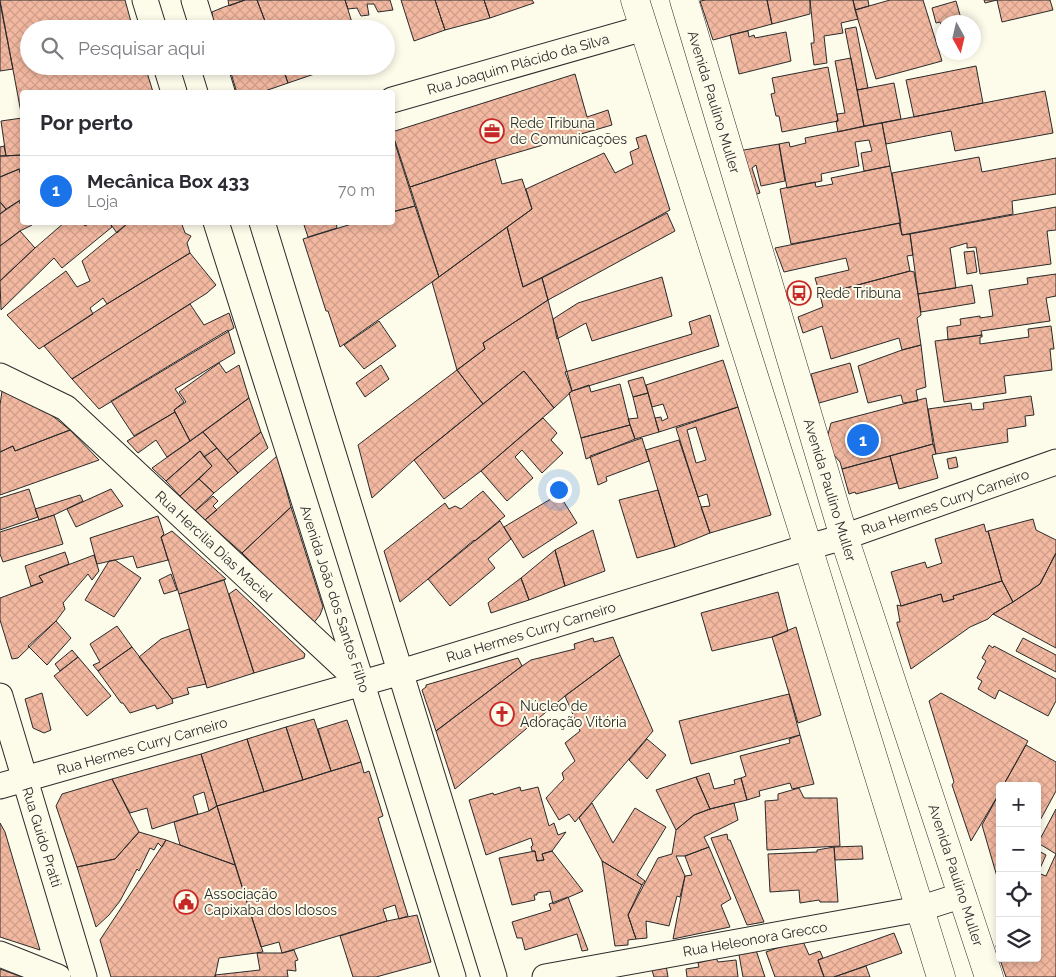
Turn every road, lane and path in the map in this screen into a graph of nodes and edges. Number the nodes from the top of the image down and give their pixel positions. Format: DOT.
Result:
graph roads {
  1 [pos="145,0"];
  2 [pos="194,0"];
  3 [pos="636,0"];
  4 [pos="684,0"];
  5 [pos="151,20"];
  6 [pos="200,20"];
  7 [pos="644,28"];
  8 [pos="169,75"];
  9 [pos="217,75"];
  10 [pos="173,90"];
  11 [pos="221,90"];
  12 [pos="395,99"];
  13 [pos="729,153"];
  14 [pos="685,157"];
  15 [pos="217,225"];
  16 [pos="263,225"];
  17 [pos="765,272"];
  18 [pos="725,284"];
  19 [pos="0,376"];
  20 [pos="1056,462"];
  21 [pos="844,538"];
  22 [pos="808,547"];
  23 [pos="402,672"];
  24 [pos="362,684"];
  25 [pos="0,696"];
  26 [pos="24,779"];
  27 [pos="0,786"];
  28 [pos="963,895"];
  29 [pos="919,909"];
  30 [pos="0,954"];
  31 [pos="58,977"];
  32 [pos="84,977"];
  33 [pos="452,977"];
  34 [pos="494,977"];
  35 [pos="545,977"];
  36 [pos="941,977"];
  37 [pos="989,977"];
  1 -- 5 [label="street"];
  2 -- 6 [label="street"];
  3 -- 7 [label="main road"];
  4 -- 13 [label="main road, Avenida Paulino Muller"];
  7 -- 12 [label="street, Rua Joaquim Plácido da Silva"];
  7 -- 14 [label="main road"];
  8 -- 10 [label="street"];
  9 -- 11 [label="street"];
  13 -- 14 [label="main road"];
  13 -- 17 [label="main road, Avenida Paulino Muller"];
  14 -- 18 [label="main road"];
  15 -- 24 [label="street, Avenida João dos Santos Filho"];
  16 -- 23 [label="street"];
  17 -- 18 [label="main road"];
  17 -- 21 [label="main road, Avenida Paulino Muller"];
  18 -- 22 [label="main road"];
  19 -- 24 [label="street, Rua Hercília Dias Maciel"];
  20 -- 21 [label="street, Rua Hermes Curry Carneiro"];
  21 -- 22 [label="street, Rua Hermes Curry Carneiro"];
  21 -- 28 [label="main road, Avenida Paulino Muller"];
  22 -- 23 [label="street, Rua Hermes Curry Carneiro"];
  22 -- 29 [label="main road"];
  23 -- 24 [label="street, Rua Hermes Curry Carneiro"];
  23 -- 34 [label="street"];
  24 -- 26 [label="street, Rua Hermes Curry Carneiro"];
  24 -- 33 [label="street, Avenida João dos Santos Filho"];
  25 -- 26 [label="street, Rua Guido Pratti"];
  26 -- 27 [label="street, Rua Hermes Curry Carneiro"];
  26 -- 32 [label="street, Rua Guido Pratti"];
  28 -- 29 [label="street, Rua Heleonora Grecco"];
  28 -- 37 [label="main road, Avenida Paulino Muller"];
  29 -- 35 [label="street, Rua Heleonora Grecco"];
  29 -- 36 [label="main road"];
  30 -- 31 [label="street"];
}
